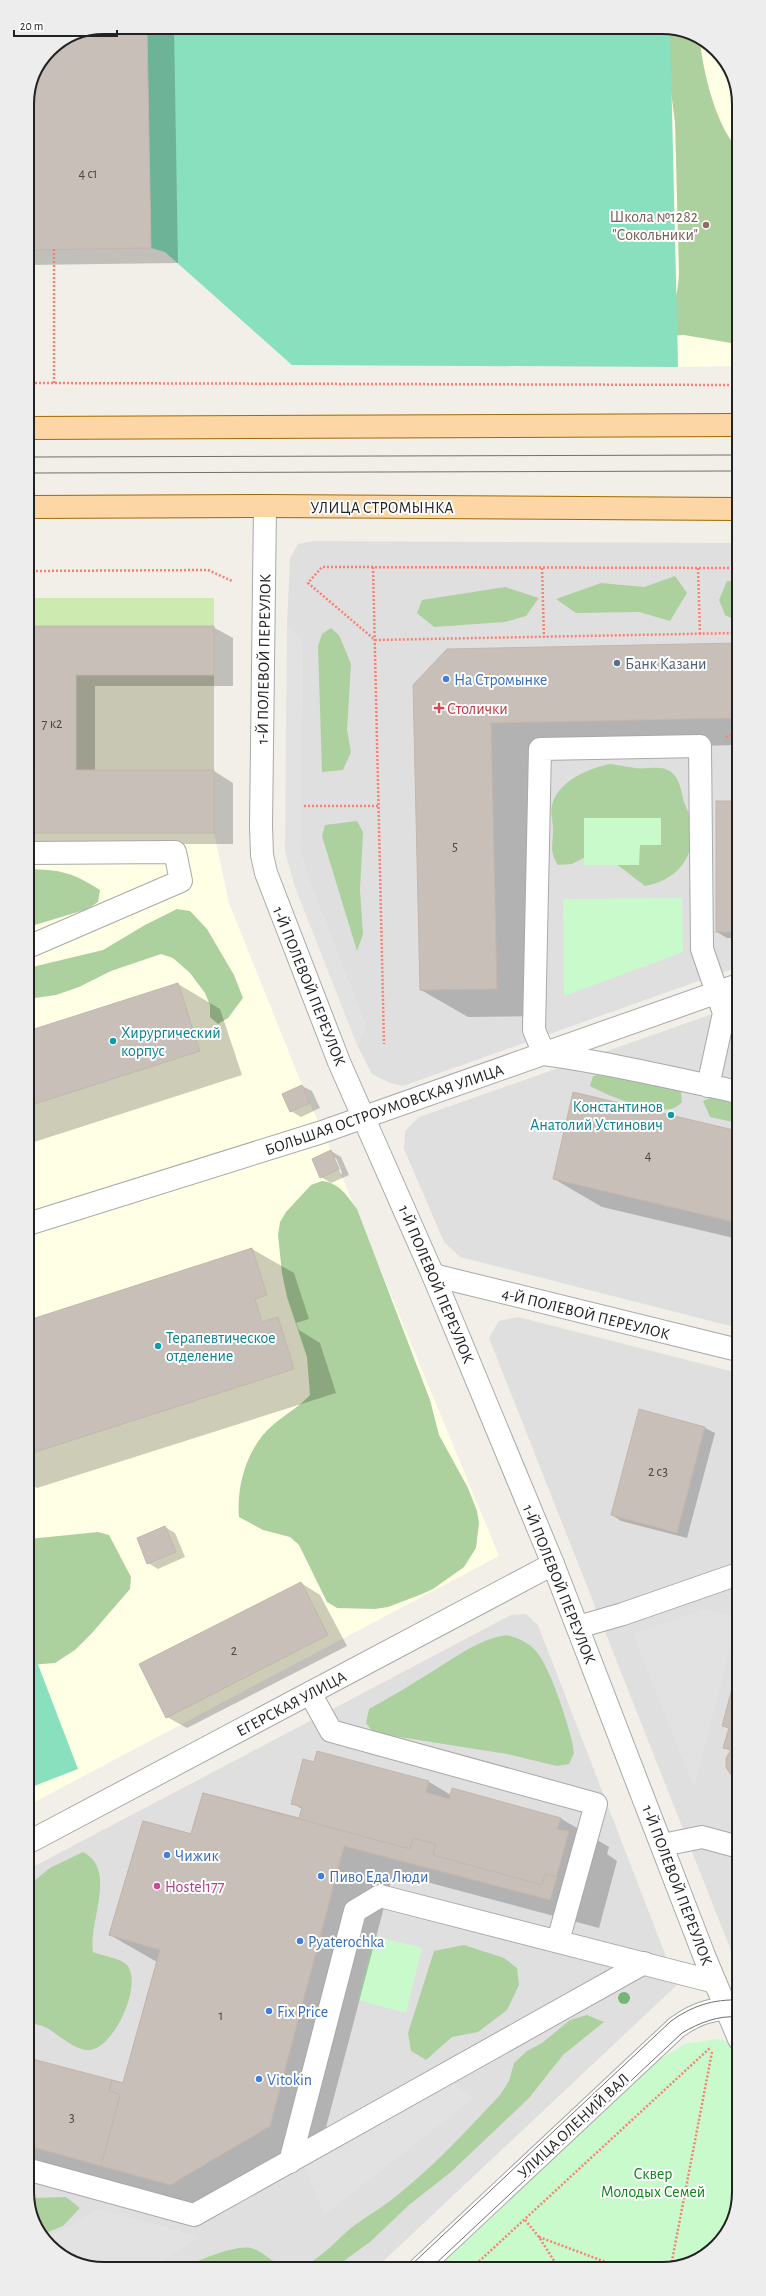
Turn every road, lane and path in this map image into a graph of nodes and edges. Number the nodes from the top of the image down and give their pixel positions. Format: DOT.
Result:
graph roads {
  1 [pos="54,250"];
  2 [pos="54,382"];
  3 [pos="34,383"];
  4 [pos="732,385"];
  5 [pos="732,425"];
  6 [pos="34,428"];
  7 [pos="265,506"];
  8 [pos="34,507"];
  9 [pos="732,509"];
  10 [pos="373,567"];
  11 [pos="542,568"];
  12 [pos="698,568"];
  13 [pos="732,568"];
  14 [pos="34,571"];
  15 [pos="232,581"];
  16 [pos="732,633"];
  17 [pos="700,634"];
  18 [pos="544,637"];
  19 [pos="375,640"];
  20 [pos="304,806"];
  21 [pos="378,806"];
  22 [pos="34,853"];
  23 [pos="34,944"];
  24 [pos="728,988"];
  25 [pos="384,1044"];
  26 [pos="544,1054"];
  27 [pos="708,1086"];
  28 [pos="732,1091"];
  29 [pos="365,1117"];
  30 [pos="34,1222"];
  31 [pos="433,1275"];
  32 [pos="732,1349"];
  33 [pos="553,1564"];
  34 [pos="732,1576"];
  35 [pos="578,1626"];
  36 [pos="310,1693"];
  37 [pos="34,1839"];
  38 [pos="663,1845"];
  39 [pos="732,1846"];
  40 [pos="558,1941"];
  41 [pos="644,1963"];
  42 [pos="715,1982"];
  43 [pos="732,2008"];
  44 [pos="732,2009"];
  45 [pos="290,2162"];
  46 [pos="34,2171"];
  47 [pos="524,2220"];
  48 [pos="540,2237"];
  49 [pos="672,2261"];
  50 [pos="426,2262"];
  51 [pos="479,2262"];
  52 [pos="555,2262"];
  53 [pos="606,2262"];
  1 -- 2 [label="path"];
  2 -- 3 [label="path"];
  2 -- 4 [label="path"];
  5 -- 6 [label="main road"];
  7 -- 8 [label="main road, УЛИЦА СТРОМЫНКА"];
  7 -- 9 [label="main road, УЛИЦА СТРОМЫНКА"];
  7 -- 29 [label="street, 1-Й ПОЛЕВОЙ ПЕРЕУЛОК"];
  10 -- 11 [label="path"];
  10 -- 19 [label="path"];
  10 -- 19 [label="path"];
  11 -- 12 [label="path"];
  11 -- 18 [label="path"];
  12 -- 13 [label="path"];
  12 -- 17 [label="path"];
  14 -- 15 [label="path"];
  16 -- 17 [label="path"];
  17 -- 18 [label="path"];
  18 -- 19 [label="path"];
  19 -- 21 [label="path"];
  20 -- 21 [label="path"];
  21 -- 25 [label="path"];
  22 -- 23 [label="street"];
  24 -- 26 [label="street, БОЛЬШАЯ ОСТРОУМОВСКАЯ УЛИЦА"];
  24 -- 26 [label="street"];
  24 -- 27 [label="street"];
  26 -- 27 [label="street"];
  26 -- 29 [label="street, БОЛЬШАЯ ОСТРОУМОВСКАЯ УЛИЦА"];
  27 -- 28 [label="street"];
  29 -- 30 [label="street, БОЛЬШАЯ ОСТРОУМОВСКАЯ УЛИЦА"];
  29 -- 31 [label="street, 1-Й ПОЛЕВОЙ ПЕРЕУЛОК"];
  31 -- 32 [label="street, 4-Й ПОЛЕВОЙ ПЕРЕУЛОК"];
  31 -- 33 [label="street, 1-Й ПОЛЕВОЙ ПЕРЕУЛОК"];
  33 -- 35 [label="street, 1-Й ПОЛЕВОЙ ПЕРЕУЛОК"];
  33 -- 36 [label="street, ЕГЕРСКАЯ УЛИЦА"];
  34 -- 35 [label="street"];
  35 -- 38 [label="street, 1-Й ПОЛЕВОЙ ПЕРЕУЛОК"];
  36 -- 37 [label="street, ЕГЕРСКАЯ УЛИЦА"];
  36 -- 40 [label="street"];
  38 -- 39 [label="street"];
  38 -- 42 [label="street, 1-Й ПОЛЕВОЙ ПЕРЕУЛОК"];
  40 -- 41 [label="street"];
  40 -- 45 [label="street"];
  41 -- 42 [label="street"];
  41 -- 45 [label="street"];
  42 -- 43 [label="street, 1-Й ПОЛЕВОЙ ПЕРЕУЛОК"];
  44 -- 50 [label="street, УЛИЦА ОЛЕНИЙ ВАЛ"];
  45 -- 46 [label="street"];
  47 -- 48 [label="path"];
  47 -- 49 [label="path"];
  47 -- 51 [label="path"];
  48 -- 52 [label="path"];
  48 -- 53 [label="path"];
}
